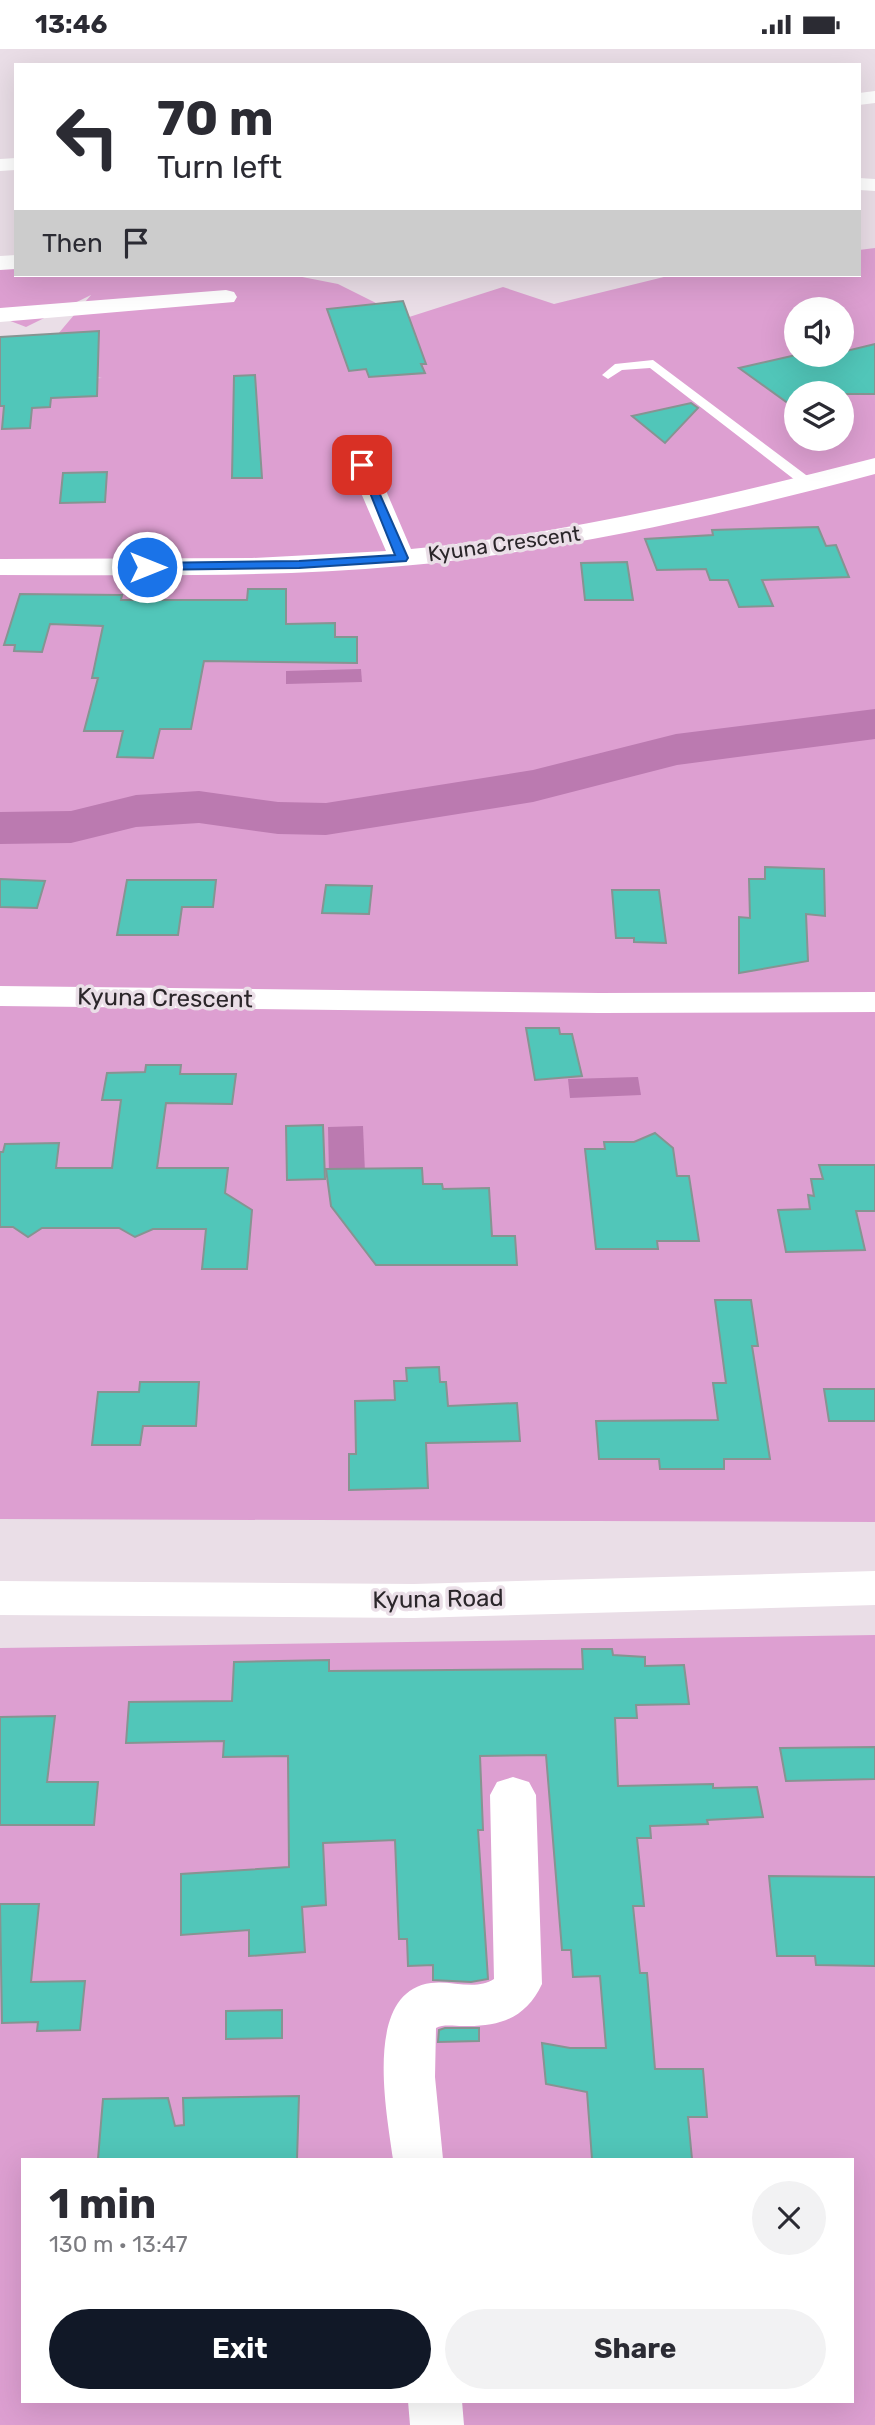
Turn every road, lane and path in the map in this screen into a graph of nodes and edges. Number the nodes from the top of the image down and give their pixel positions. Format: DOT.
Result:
graph roads {
  1 [pos="226,297"];
  2 [pos="0,315"];
  3 [pos="608,375"];
  4 [pos="362,465"];
  5 [pos="875,466"];
  6 [pos="809,484"];
  7 [pos="402,558"];
  8 [pos="0,568"];
  9 [pos="0,996"];
  10 [pos="875,1002"];
  11 [pos="875,1588"];
  12 [pos="0,1598"];
  13 [pos="513,1795"];
  14 [pos="418,2158"];
  15 [pos="435,2403"];
  16 [pos="437,2425"];
  1 -- 2 [label="street"];
  3 -- 6 [label="lane"];
  4 -- 7 [label="street"];
  5 -- 6 [label="street, Kyuna Crescent"];
  6 -- 7 [label="street, Kyuna Crescent"];
  7 -- 8 [label="street, Kyuna Crescent"];
  9 -- 10 [label="street, Kyuna Crescent"];
  11 -- 12 [label="main road, Kyuna Road"];
  13 -- 14 [label="street"];
  15 -- 16 [label="street"];
}
